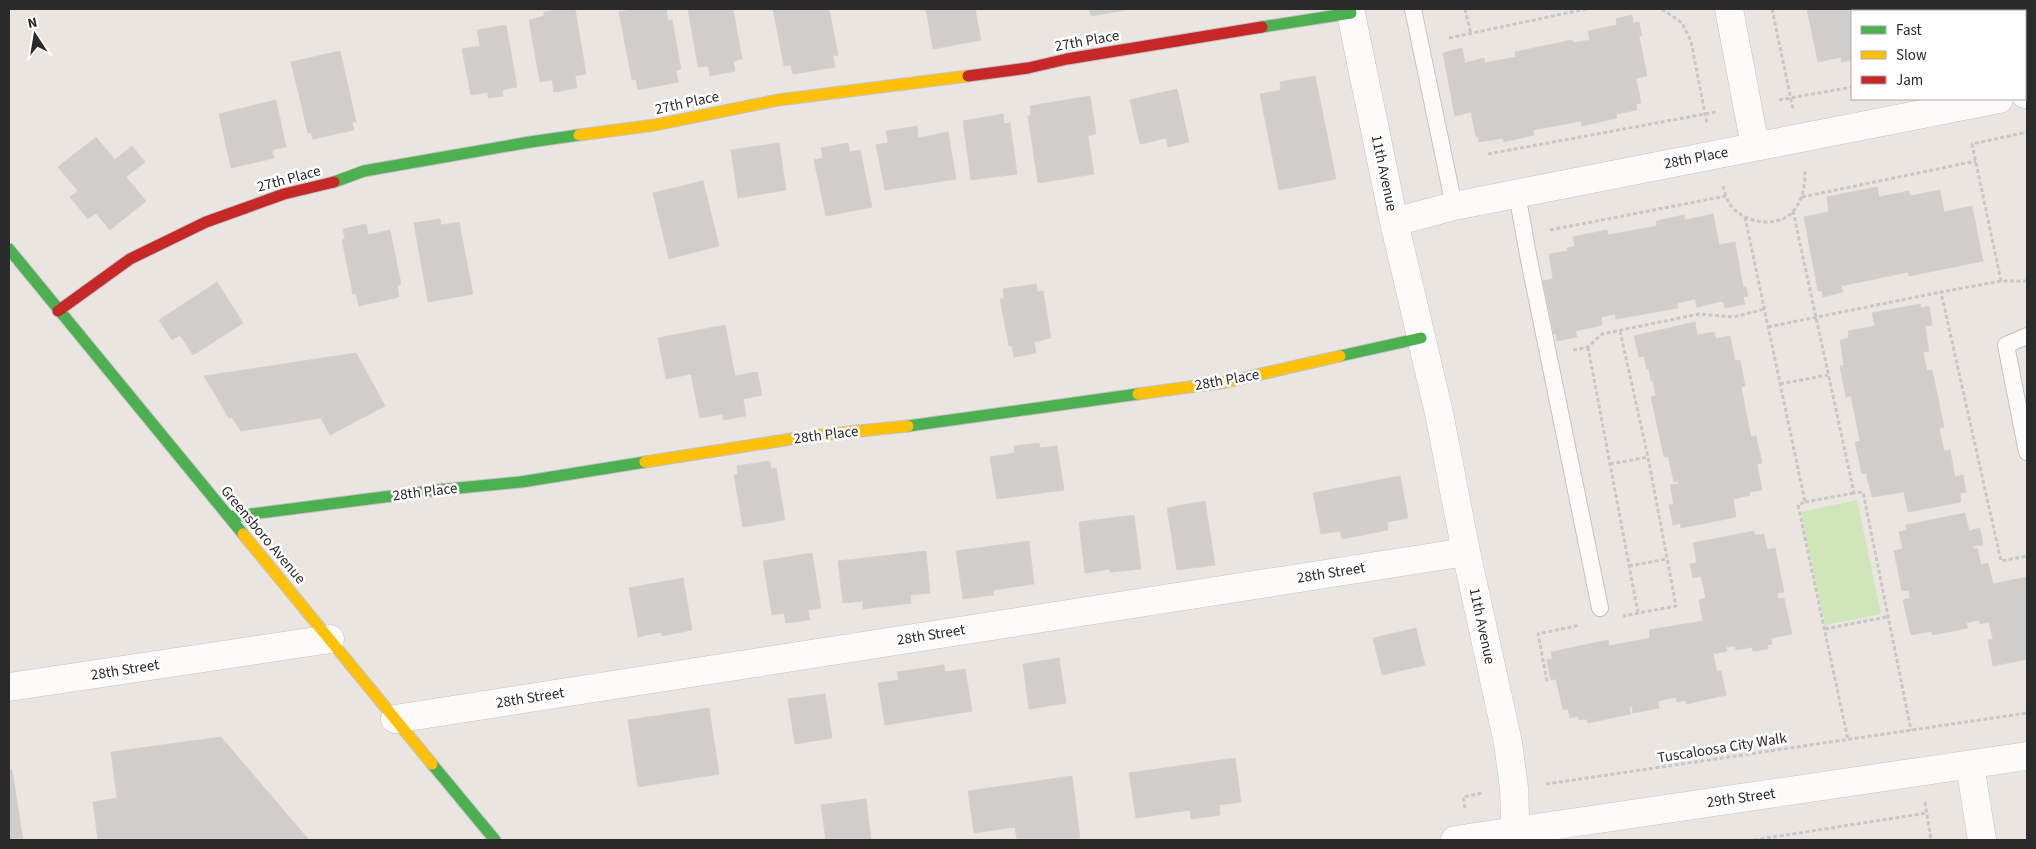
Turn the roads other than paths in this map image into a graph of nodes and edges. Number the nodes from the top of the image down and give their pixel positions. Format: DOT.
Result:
graph roads {
  1 [pos="1413,9"];
  2 [pos="1728,9"];
  3 [pos="1350,11"];
  4 [pos="1994,100"];
  5 [pos="1755,146"];
  6 [pos="1517,194"];
  7 [pos="1454,206"];
  8 [pos="1394,222"];
  9 [pos="9,249"];
  10 [pos="58,311"];
  11 [pos="2027,336"];
  12 [pos="1421,338"];
  13 [pos="2027,452"];
  14 [pos="229,517"];
  15 [pos="1466,552"];
  16 [pos="1600,608"];
  17 [pos="330,639"];
  18 [pos="9,687"];
  19 [pos="395,719"];
  20 [pos="2027,756"];
  21 [pos="1970,765"];
  22 [pos="1516,836"];
  23 [pos="1463,839"];
  24 [pos="495,840"];
  25 [pos="1982,840"];
  1 -- 7 [label="lane"];
  2 -- 5 [label="street"];
  3 -- 8 [label="street, 11th Avenue"];
  3 -- 10 [label="street, 27th Place"];
  4 -- 5 [label="street, 28th Place"];
  5 -- 6 [label="street, 28th Place"];
  6 -- 7 [label="street, 28th Place"];
  6 -- 16 [label="lane"];
  7 -- 8 [label="street, 28th Place"];
  8 -- 12 [label="street, 11th Avenue"];
  9 -- 10 [label="street, Greensboro Avenue"];
  10 -- 14 [label="street, Greensboro Avenue"];
  11 -- 13 [label="lane"];
  12 -- 14 [label="street, 28th Place"];
  12 -- 15 [label="street, 11th Avenue"];
  14 -- 17 [label="street, Greensboro Avenue"];
  15 -- 19 [label="street, 28th Street"];
  15 -- 22 [label="street, 11th Avenue"];
  17 -- 18 [label="street, 28th Street"];
  17 -- 19 [label="street, Greensboro Avenue"];
  19 -- 24 [label="street, Greensboro Avenue"];
  20 -- 21 [label="street, 29th Street"];
  21 -- 22 [label="street, 29th Street"];
  21 -- 25 [label="street"];
  22 -- 23 [label="street, 29th Street"];
}
